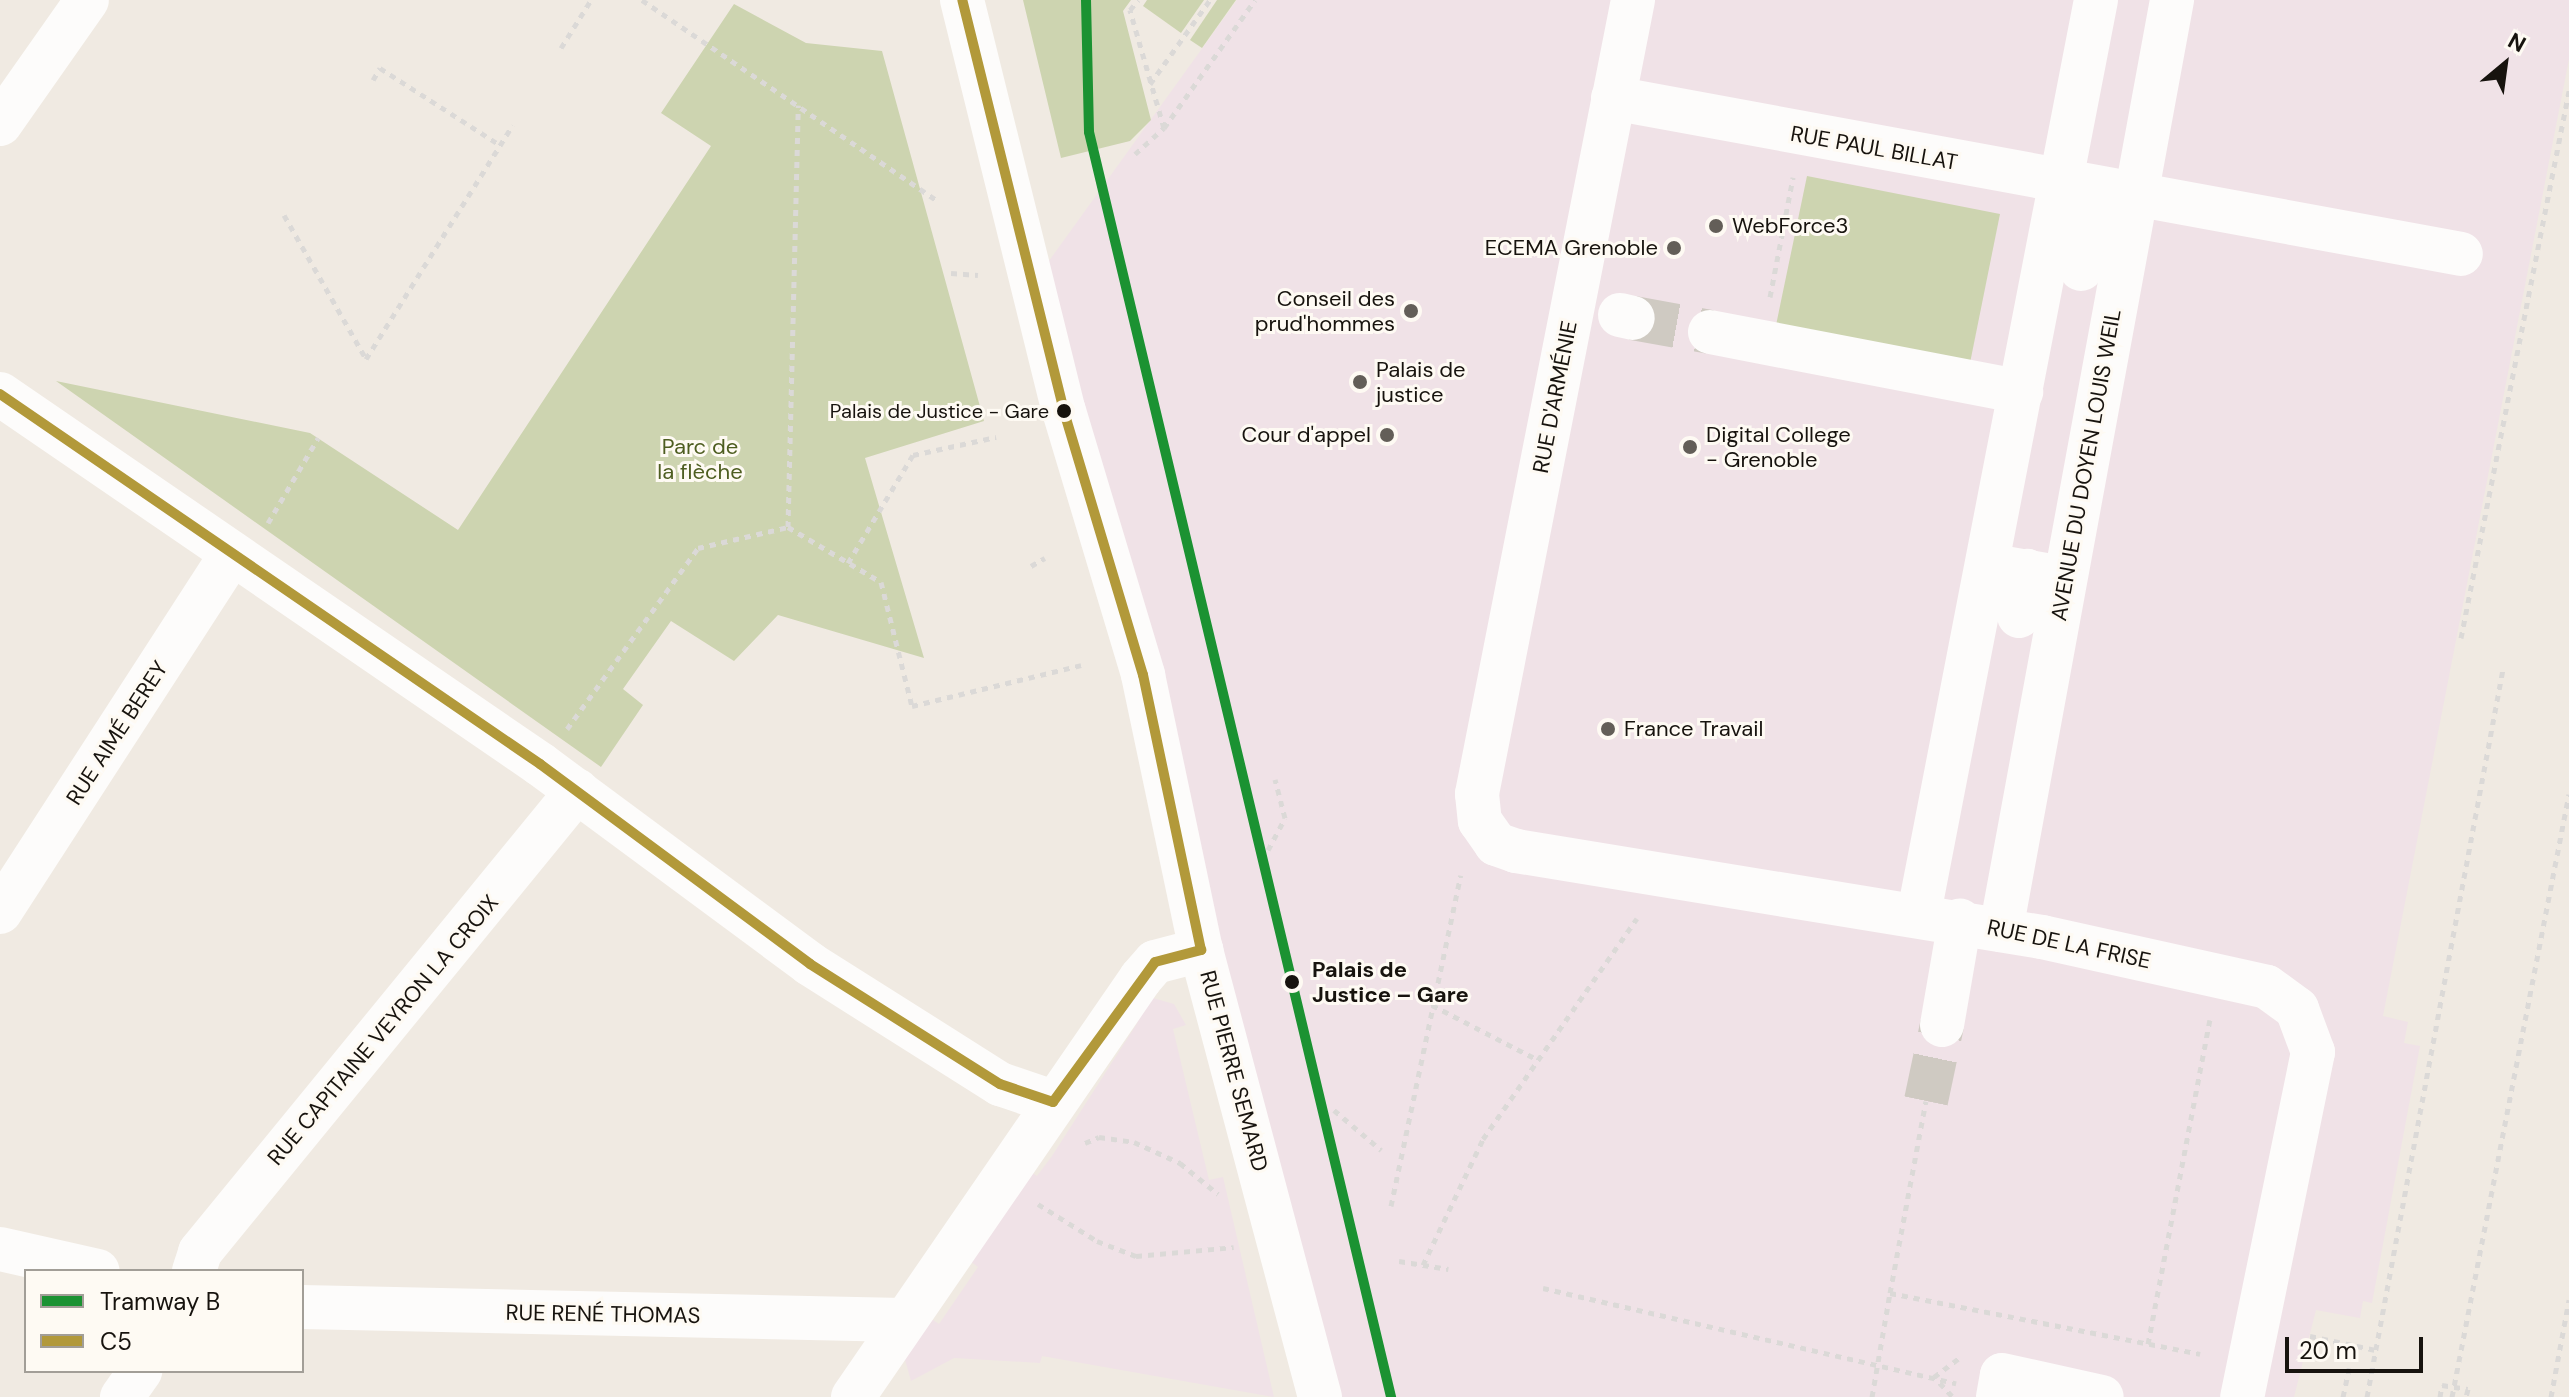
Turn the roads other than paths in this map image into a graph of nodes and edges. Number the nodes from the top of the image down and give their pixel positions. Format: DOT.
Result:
graph roads {
  1 [pos="87,0"];
  2 [pos="962,0"];
  3 [pos="1633,0"];
  4 [pos="2096,0"];
  5 [pos="2172,0"];
  6 [pos="1613,98"];
  7 [pos="0,124"];
  8 [pos="2098,188"];
  9 [pos="2461,254"];
  10 [pos="2081,269"];
  11 [pos="1710,332"];
  12 [pos="2021,392"];
  13 [pos="0,394"];
  14 [pos="245,546"];
  15 [pos="2026,571"];
  16 [pos="2019,616"];
  17 [pos="577,791"];
  18 [pos="1477,794"];
  19 [pos="0,912"];
  20 [pos="1960,921"];
  21 [pos="1201,950"];
  22 [pos="1942,1025"];
  23 [pos="1053,1102"];
  24 [pos="0,1249"];
  25 [pos="89,1269"];
  26 [pos="195,1269"];
  27 [pos="304,1307"];
  28 [pos="903,1320"];
  29 [pos="139,1373"];
  30 [pos="1985,1396"];
  31 [pos="122,1397"];
  32 [pos="853,1397"];
  33 [pos="1320,1397"];
  34 [pos="2102,1397"];
  35 [pos="2242,1397"];
  1 -- 7 [label="street"];
  2 -- 21 [label="street, RUE PIERRE SEMARD"];
  3 -- 6 [label="street, RUE D'ARMÉNIE"];
  4 -- 8 [label="street, AVENUE DU DOYEN LOUIS WEIL"];
  5 -- 8 [label="street, AVENUE DU DOYEN LOUIS WEIL"];
  6 -- 8 [label="street, RUE PAUL BILLAT"];
  6 -- 18 [label="street, RUE D'ARMÉNIE"];
  8 -- 9 [label="street, RUE PAUL BILLAT"];
  8 -- 10 [label="street"];
  8 -- 12 [label="street, AVENUE DU DOYEN LOUIS WEIL"];
  8 -- 15 [label="street, AVENUE DU DOYEN LOUIS WEIL"];
  11 -- 12 [label="street"];
  12 -- 15 [label="street, AVENUE DU DOYEN LOUIS WEIL"];
  13 -- 14 [label="street"];
  14 -- 17 [label="street"];
  14 -- 19 [label="street, RUE AIMÉ BEREY"];
  15 -- 16 [label="street"];
  15 -- 20 [label="street, AVENUE DU DOYEN LOUIS WEIL"];
  15 -- 20 [label="street, AVENUE DU DOYEN LOUIS WEIL"];
  17 -- 23 [label="street"];
  17 -- 26 [label="street, RUE CAPITAINE VEYRON LA CROIX"];
  18 -- 20 [label="street, RUE DE LA FRISE"];
  20 -- 22 [label="street"];
  20 -- 35 [label="street, RUE DE LA FRISE"];
  21 -- 23 [label="street"];
  21 -- 33 [label="street, RUE PIERRE SEMARD"];
  23 -- 28 [label="street"];
  24 -- 25 [label="street"];
  27 -- 28 [label="street, RUE RENÉ THOMAS"];
  28 -- 32 [label="street"];
  29 -- 31 [label="street"];
  30 -- 34 [label="street"];
}
